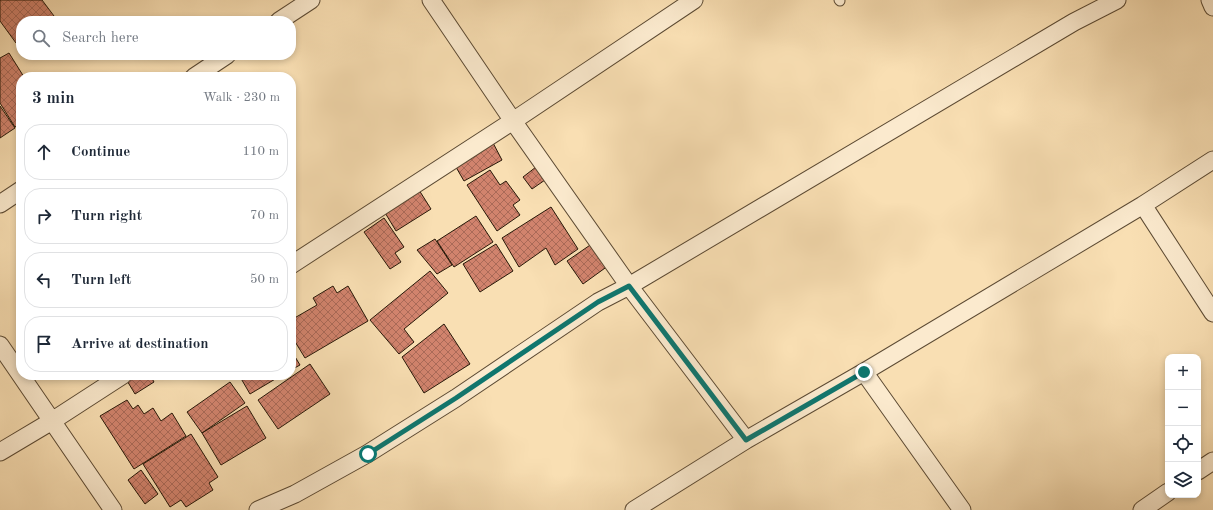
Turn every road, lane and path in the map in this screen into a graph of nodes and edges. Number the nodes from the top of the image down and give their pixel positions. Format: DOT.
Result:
graph roads {
  1 [pos="311,0"];
  2 [pos="431,0"];
  3 [pos="694,0"];
  4 [pos="1117,0"];
  5 [pos="1210,0"];
  6 [pos="1213,6"];
  7 [pos="287,16"];
  8 [pos="220,60"];
  9 [pos="202,72"];
  10 [pos="513,121"];
  11 [pos="1213,160"];
  12 [pos="16,193"];
  13 [pos="0,204"];
  14 [pos="1142,205"];
  15 [pos="296,262"];
  16 [pos="629,286"];
  17 [pos="1213,314"];
  18 [pos="0,345"];
  19 [pos="16,368"];
  20 [pos="864,372"];
  21 [pos="24,380"];
  22 [pos="115,380"];
  23 [pos="52,421"];
  24 [pos="746,440"];
  25 [pos="0,452"];
  26 [pos="1213,461"];
  27 [pos="1201,469"];
  28 [pos="1165,494"];
  29 [pos="113,510"];
  30 [pos="258,510"];
  31 [pos="634,510"];
  32 [pos="962,510"];
  33 [pos="1142,510"];
  1 -- 7 [label="street"];
  2 -- 10 [label="street"];
  3 -- 10 [label="street"];
  4 -- 16 [label="street"];
  5 -- 6 [label="street"];
  8 -- 9 [label="street"];
  10 -- 15 [label="street"];
  10 -- 16 [label="street"];
  11 -- 14 [label="street"];
  12 -- 13 [label="street"];
  14 -- 17 [label="street"];
  14 -- 20 [label="street"];
  16 -- 24 [label="street"];
  16 -- 30 [label="street"];
  18 -- 19 [label="street"];
  20 -- 24 [label="street"];
  20 -- 32 [label="street"];
  21 -- 23 [label="street"];
  22 -- 23 [label="street"];
  23 -- 25 [label="street"];
  23 -- 29 [label="street"];
  24 -- 31 [label="street"];
  26 -- 27 [label="street"];
  28 -- 33 [label="street"];
}
